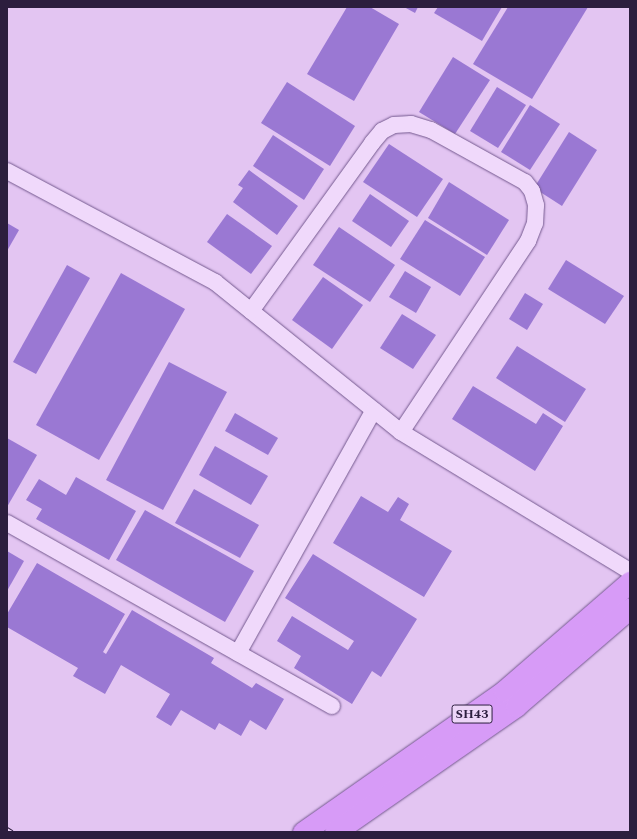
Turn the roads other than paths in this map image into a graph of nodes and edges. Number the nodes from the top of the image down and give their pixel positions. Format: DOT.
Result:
graph roads {
  1 [pos="7,171"];
  2 [pos="251,311"];
  3 [pos="374,410"];
  4 [pos="401,432"];
  5 [pos="7,523"];
  6 [pos="630,571"];
  7 [pos="630,582"];
  8 [pos="630,608"];
  9 [pos="238,653"];
  10 [pos="332,706"];
  11 [pos="304,832"];
  12 [pos="335,832"];
  1 -- 2 [label="street"];
  2 -- 3 [label="street"];
  2 -- 4 [label="street"];
  3 -- 4 [label="street"];
  3 -- 9 [label="street"];
  4 -- 6 [label="street"];
  5 -- 9 [label="street"];
  7 -- 11 [label="main road, SH43"];
  8 -- 12 [label="main road, SH43"];
  9 -- 10 [label="street"];
}
